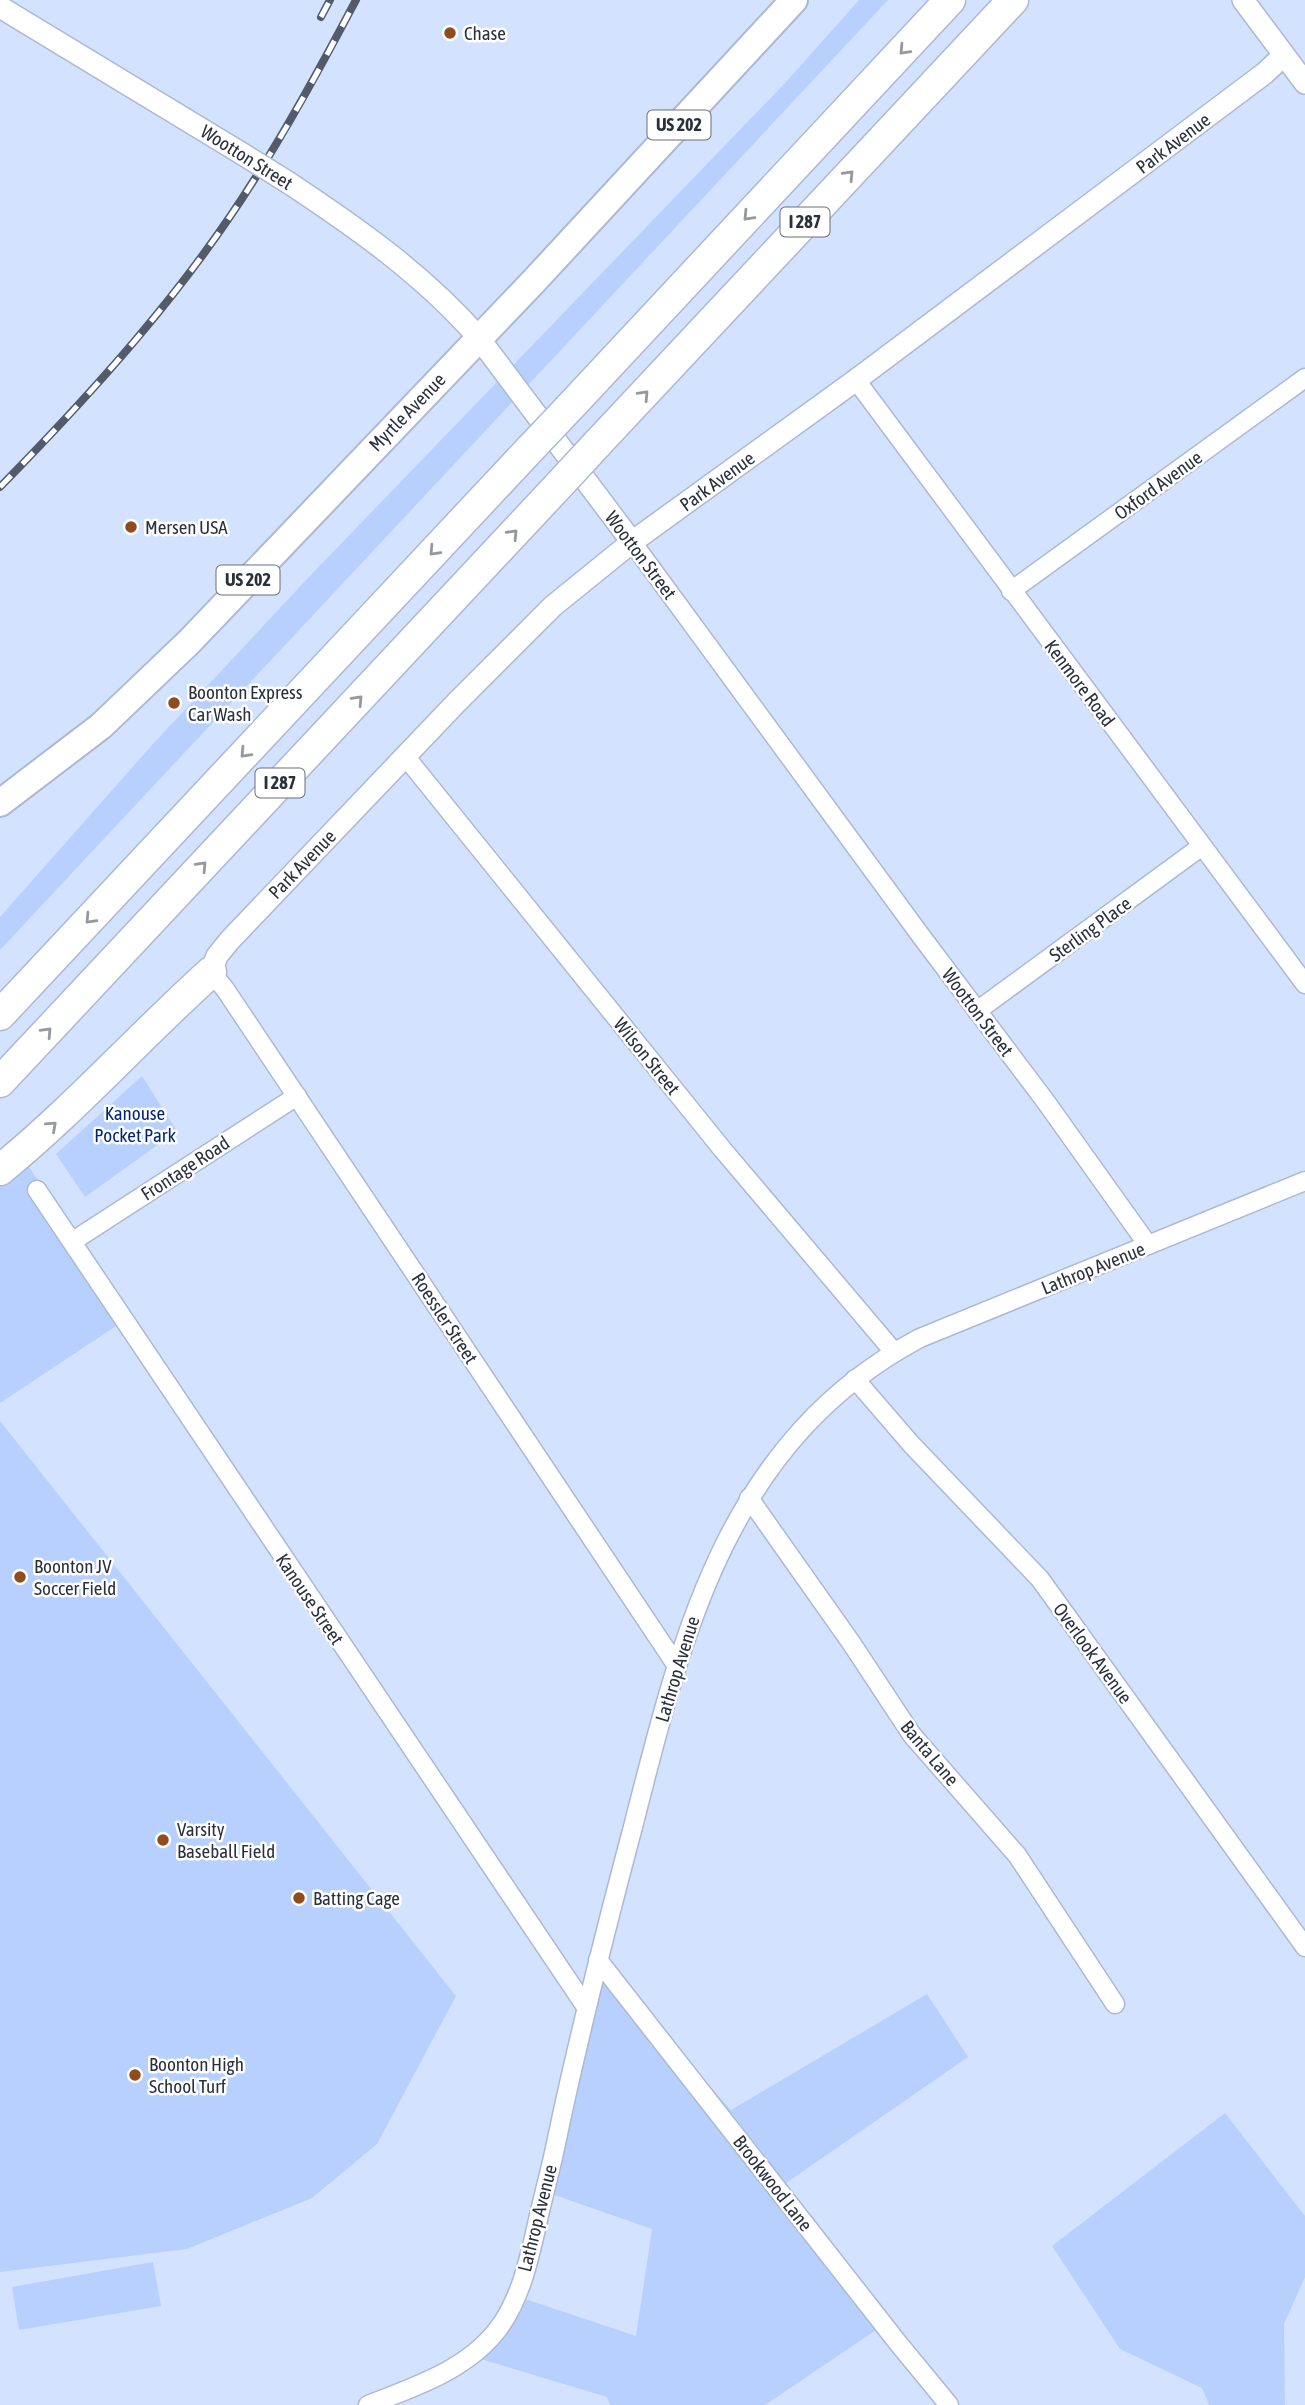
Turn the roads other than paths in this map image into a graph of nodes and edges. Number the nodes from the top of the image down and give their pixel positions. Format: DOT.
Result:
graph roads {
  1 [pos="794,0"];
  2 [pos="950,0"];
  3 [pos="1013,0"];
  4 [pos="1242,0"];
  5 [pos="0,7"];
  6 [pos="1284,55"];
  7 [pos="1305,83"];
  8 [pos="478,337"];
  9 [pos="1305,378"];
  10 [pos="856,380"];
  11 [pos="632,542"];
  12 [pos="1012,591"];
  13 [pos="405,756"];
  14 [pos="0,803"];
  15 [pos="1202,846"];
  16 [pos="211,972"];
  17 [pos="1305,984"];
  18 [pos="978,1011"];
  19 [pos="0,1015"];
  20 [pos="0,1082"];
  21 [pos="297,1096"];
  22 [pos="0,1170"];
  23 [pos="1305,1181"];
  24 [pos="37,1190"];
  25 [pos="73,1241"];
  26 [pos="1148,1245"];
  27 [pos="894,1352"];
  28 [pos="855,1380"];
  29 [pos="749,1498"];
  30 [pos="677,1667"];
  31 [pos="1305,1947"];
  32 [pos="598,1961"];
  33 [pos="1115,2004"];
  34 [pos="586,2007"];
  35 [pos="368,2405"];
  36 [pos="949,2405"];
  1 -- 8 [label="main road, Myrtle Avenue / US 202"];
  2 -- 19 [label="highway, I 287, one-way, bridge"];
  20 -- 3 [label="highway, I 287, one-way, bridge"];
  4 -- 6 [label="street"];
  5 -- 8 [label="street, Wootton Street, bridge"];
  6 -- 7 [label="street"];
  6 -- 10 [label="street, Park Avenue"];
  8 -- 11 [label="street, Wootton Street"];
  8 -- 14 [label="main road, Myrtle Avenue / US 202"];
  9 -- 12 [label="street, Oxford Avenue"];
  10 -- 11 [label="street, Park Avenue"];
  10 -- 12 [label="street, Kenmore Road"];
  11 -- 13 [label="street, Park Avenue"];
  11 -- 18 [label="street, Wootton Street"];
  12 -- 15 [label="street, Kenmore Road"];
  13 -- 16 [label="street, Park Avenue"];
  13 -- 27 [label="street, Wilson Street"];
  15 -- 17 [label="street, Kenmore Road"];
  15 -- 18 [label="street, Sterling Place"];
  16 -- 21 [label="street, Roessler Street"];
  22 -- 16 [label="highway, one-way"];
  18 -- 26 [label="street, Wootton Street"];
  21 -- 25 [label="street, Frontage Road"];
  21 -- 30 [label="street, Roessler Street"];
  23 -- 26 [label="street, Lathrop Avenue"];
  24 -- 25 [label="street, Kanouse Street"];
  25 -- 34 [label="street, Kanouse Street"];
  26 -- 27 [label="street, Lathrop Avenue"];
  27 -- 28 [label="street, Lathrop Avenue"];
  28 -- 29 [label="street, Lathrop Avenue"];
  28 -- 31 [label="street, Overlook Avenue"];
  29 -- 30 [label="street, Lathrop Avenue"];
  29 -- 33 [label="street, Banta Lane"];
  30 -- 32 [label="street, Lathrop Avenue"];
  32 -- 34 [label="street, Lathrop Avenue"];
  32 -- 36 [label="street, Brookwood Lane"];
  34 -- 35 [label="street, Lathrop Avenue"];
}
